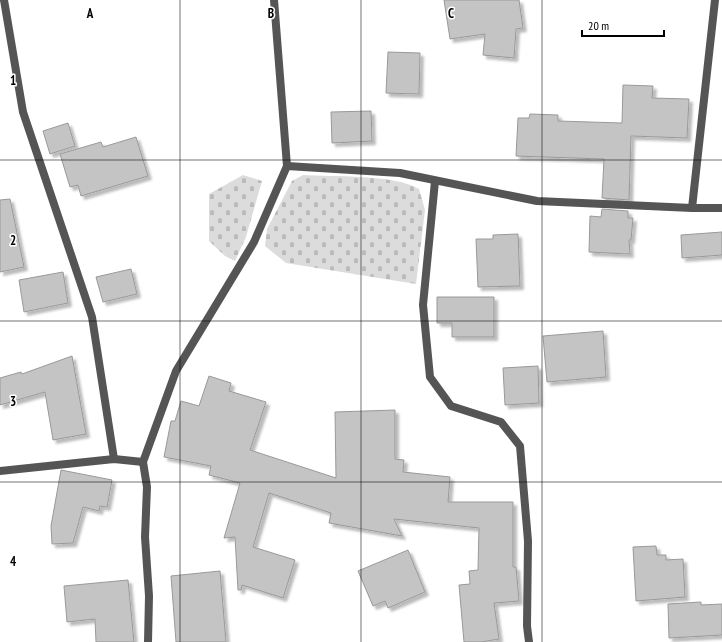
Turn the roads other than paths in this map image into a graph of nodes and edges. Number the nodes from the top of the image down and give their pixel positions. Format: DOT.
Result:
graph roads {
  1 [pos="4,0"];
  2 [pos="274,0"];
  3 [pos="715,0"];
  4 [pos="287,166"];
  5 [pos="435,181"];
  6 [pos="692,208"];
  7 [pos="722,208"];
  8 [pos="114,459"];
  9 [pos="143,462"];
  10 [pos="0,471"];
  11 [pos="148,642"];
  12 [pos="529,642"];
  1 -- 8 [label="street"];
  2 -- 4 [label="street"];
  3 -- 6 [label="street"];
  4 -- 5 [label="street"];
  4 -- 9 [label="street"];
  5 -- 6 [label="street"];
  5 -- 12 [label="street"];
  6 -- 7 [label="street"];
  8 -- 9 [label="street"];
  8 -- 10 [label="street"];
  9 -- 11 [label="street"];
}
